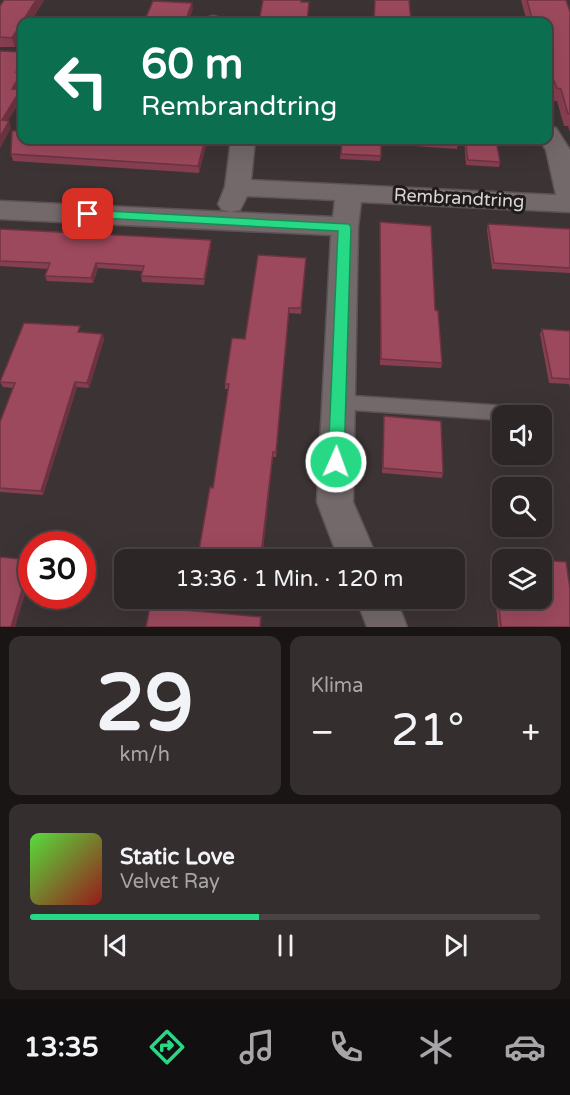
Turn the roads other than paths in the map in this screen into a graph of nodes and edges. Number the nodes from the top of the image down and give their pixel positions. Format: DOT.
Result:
graph roads {
  1 [pos="552,139"];
  2 [pos="243,144"];
  3 [pos="238,187"];
  4 [pos="349,192"];
  5 [pos="570,202"];
  6 [pos="0,210"];
  7 [pos="227,222"];
  8 [pos="345,227"];
  9 [pos="339,402"];
  10 [pos="492,412"];
  11 [pos="354,549"];
  1 -- 5 [label="street"];
  2 -- 3 [label="street"];
  3 -- 4 [label="street, Rembrandtring"];
  3 -- 7 [label="street"];
  4 -- 5 [label="street, Rembrandtring"];
  4 -- 8 [label="street"];
  6 -- 7 [label="street"];
  7 -- 8 [label="street"];
  8 -- 9 [label="street"];
  9 -- 10 [label="lane"];
  9 -- 11 [label="street"];
}
